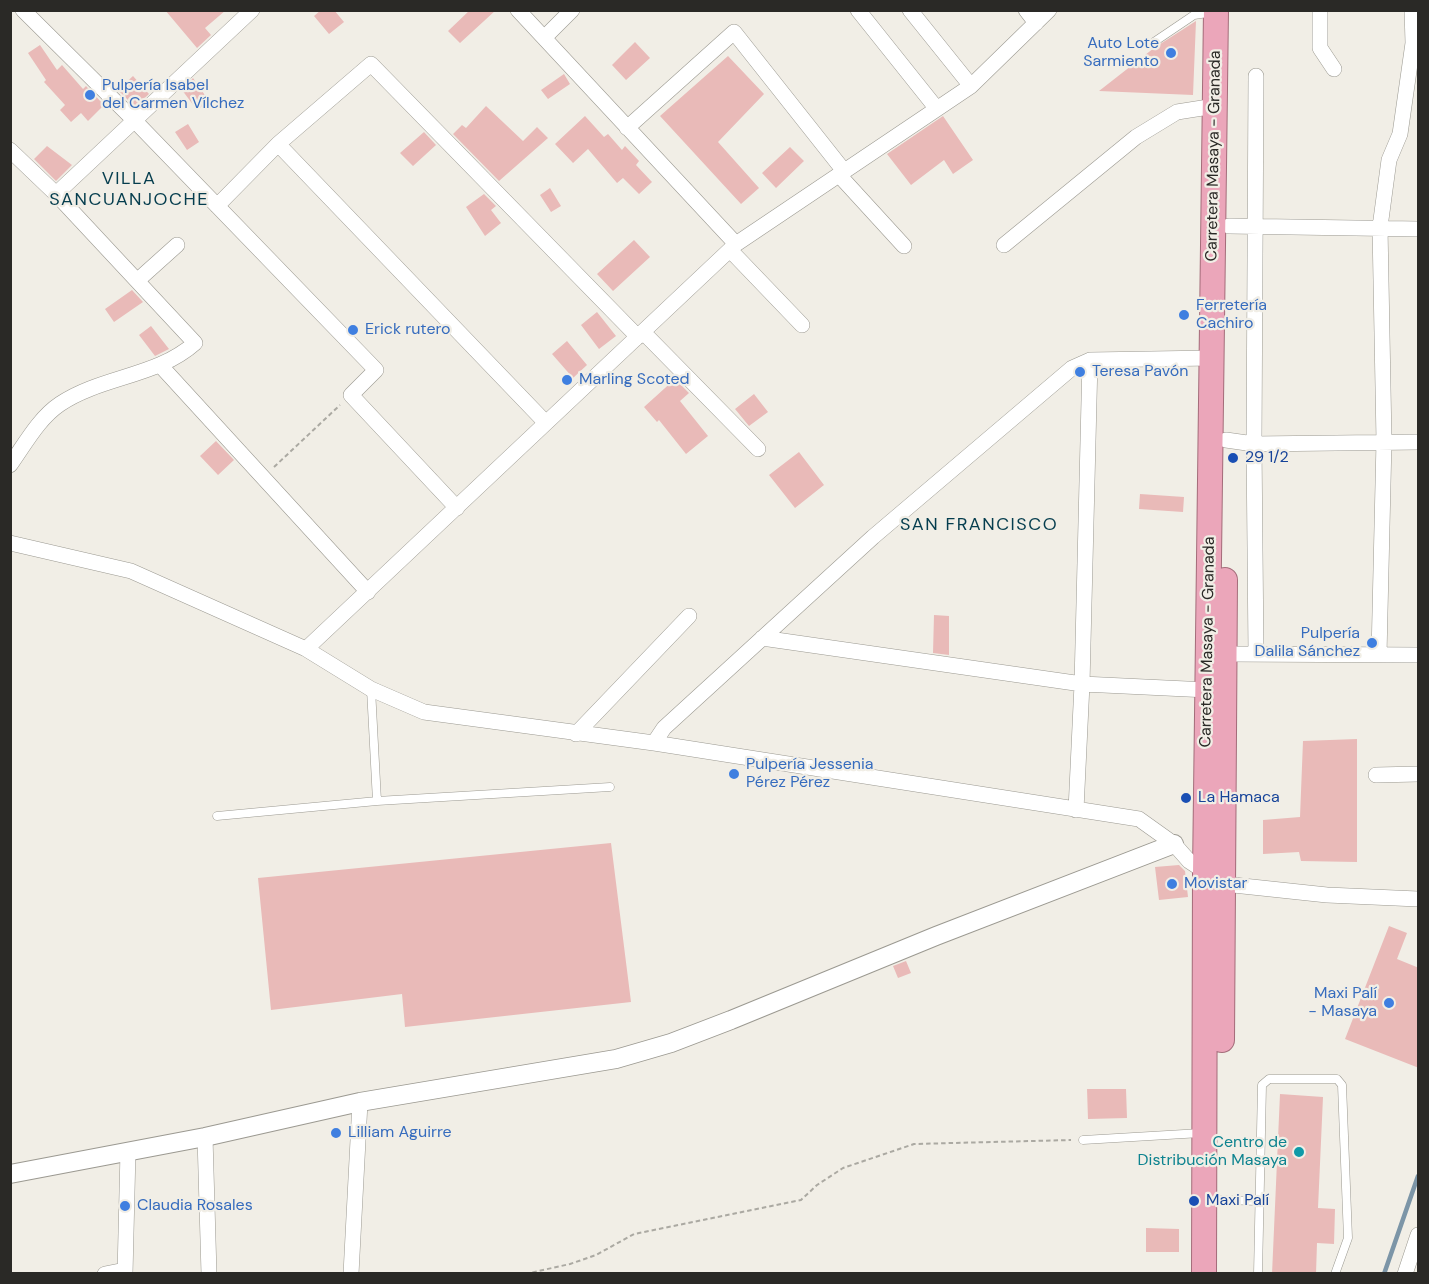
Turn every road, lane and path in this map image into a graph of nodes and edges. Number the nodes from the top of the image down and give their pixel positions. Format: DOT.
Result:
graph roads {
  1 [pos="23,10"];
  2 [pos="252,10"];
  3 [pos="518,10"];
  4 [pos="572,10"];
  5 [pos="858,10"];
  6 [pos="910,10"];
  7 [pos="1026,10"];
  8 [pos="1049,10"];
  9 [pos="1320,10"];
  10 [pos="1412,10"];
  11 [pos="1220,11"];
  12 [pos="1036,23"];
  13 [pos="544,38"];
  14 [pos="1154,42"];
  15 [pos="1416,43"];
  16 [pos="1334,69"];
  17 [pos="1256,76"];
  18 [pos="971,86"];
  19 [pos="1215,106"];
  20 [pos="937,109"];
  21 [pos="134,120"];
  22 [pos="627,128"];
  23 [pos="278,144"];
  24 [pos="10,150"];
  25 [pos="842,173"];
  26 [pos="56,194"];
  27 [pos="217,206"];
  28 [pos="1229,226"];
  29 [pos="1380,227"];
  30 [pos="1257,228"];
  31 [pos="1419,229"];
  32 [pos="1004,245"];
  33 [pos="177,246"];
  34 [pos="904,246"];
  35 [pos="733,247"];
  36 [pos="138,280"];
  37 [pos="802,325"];
  38 [pos="641,334"];
  39 [pos="1211,358"];
  40 [pos="1090,360"];
  41 [pos="160,365"];
  42 [pos="351,394"];
  43 [pos="546,423"];
  44 [pos="1226,440"];
  45 [pos="1384,441"];
  46 [pos="1419,442"];
  47 [pos="1254,444"];
  48 [pos="758,448"];
  49 [pos="10,465"];
  50 [pos="264,477"];
  51 [pos="457,507"];
  52 [pos="10,543"];
  53 [pos="368,592"];
  54 [pos="689,616"];
  55 [pos="762,638"];
  56 [pos="306,649"];
  57 [pos="1226,654"];
  58 [pos="1256,654"];
  59 [pos="1379,655"];
  60 [pos="1419,655"];
  61 [pos="1082,684"];
  62 [pos="371,689"];
  63 [pos="1208,690"];
  64 [pos="576,734"];
  65 [pos="654,743"];
  66 [pos="1419,774"];
  67 [pos="1376,775"];
  68 [pos="610,788"];
  69 [pos="378,801"];
  70 [pos="1076,810"];
  71 [pos="217,816"];
  72 [pos="1174,844"];
  73 [pos="1214,878"];
  74 [pos="1419,899"];
  75 [pos="360,1102"];
  76 [pos="1205,1132"];
  77 [pos="205,1137"];
  78 [pos="1083,1140"];
  79 [pos="128,1151"];
  80 [pos="10,1174"];
  81 [pos="1221,1200"];
  82 [pos="1258,1201"];
  83 [pos="1419,1235"];
  84 [pos="125,1272"];
  85 [pos="105,1274"];
  86 [pos="209,1274"];
  87 [pos="351,1274"];
  88 [pos="525,1274"];
  89 [pos="1204,1274"];
  90 [pos="1221,1274"];
  91 [pos="1258,1274"];
  92 [pos="1335,1274"];
  93 [pos="1405,1274"];
  1 -- 21 [label="street"];
  2 -- 21 [label="street"];
  3 -- 13 [label="street"];
  4 -- 13 [label="street"];
  5 -- 20 [label="street"];
  6 -- 18 [label="street"];
  7 -- 12 [label="street"];
  8 -- 12 [label="street"];
  9 -- 16 [label="street"];
  10 -- 15 [label="street"];
  11 -- 14 [label="lane"];
  11 -- 19 [label="highway, Carretera Masaya - Granada"];
  11 -- 28 [label="highway, Carretera Masaya - Granada"];
  12 -- 18 [label="street"];
  13 -- 22 [label="street"];
  15 -- 29 [label="street"];
  17 -- 30 [label="street"];
  18 -- 20 [label="street"];
  19 -- 32 [label="street"];
  19 -- 39 [label="highway, Carretera Masaya - Granada"];
  20 -- 25 [label="street"];
  21 -- 26 [label="street"];
  21 -- 27 [label="street"];
  22 -- 25 [label="street"];
  22 -- 35 [label="street"];
  23 -- 27 [label="street"];
  23 -- 38 [label="street"];
  23 -- 43 [label="street"];
  24 -- 26 [label="street"];
  25 -- 34 [label="street"];
  25 -- 35 [label="street"];
  26 -- 36 [label="street"];
  27 -- 42 [label="street"];
  28 -- 30 [label="street"];
  28 -- 44 [label="highway, Carretera Masaya - Granada"];
  29 -- 30 [label="street"];
  29 -- 31 [label="street"];
  29 -- 45 [label="street"];
  30 -- 47 [label="street"];
  33 -- 36 [label="street"];
  35 -- 37 [label="street"];
  35 -- 38 [label="street"];
  36 -- 41 [label="street"];
  38 -- 43 [label="street"];
  38 -- 48 [label="street"];
  39 -- 40 [label="street"];
  39 -- 63 [label="highway, Carretera Masaya - Granada"];
  40 -- 55 [label="street"];
  40 -- 61 [label="street"];
  41 -- 49 [label="street"];
  41 -- 50 [label="street"];
  42 -- 50 [label="path"];
  42 -- 51 [label="street"];
  43 -- 51 [label="street"];
  44 -- 47 [label="street"];
  44 -- 57 [label="highway, Carretera Masaya - Granada"];
  45 -- 46 [label="street"];
  45 -- 47 [label="street"];
  45 -- 59 [label="street"];
  47 -- 58 [label="street"];
  50 -- 53 [label="street"];
  51 -- 53 [label="street"];
  52 -- 56 [label="street"];
  53 -- 56 [label="street"];
  54 -- 64 [label="street"];
  55 -- 61 [label="street"];
  55 -- 65 [label="street"];
  56 -- 62 [label="street"];
  57 -- 58 [label="street"];
  57 -- 73 [label="highway, Carretera Masaya - Granada"];
  58 -- 59 [label="street"];
  59 -- 60 [label="street"];
  61 -- 63 [label="street"];
  61 -- 70 [label="street"];
  62 -- 64 [label="street"];
  62 -- 69 [label="lane"];
  63 -- 73 [label="highway, Carretera Masaya - Granada"];
  64 -- 65 [label="street"];
  65 -- 70 [label="street"];
  66 -- 67 [label="street"];
  68 -- 69 [label="lane"];
  69 -- 71 [label="lane"];
  70 -- 72 [label="street"];
  72 -- 73 [label="street"];
  72 -- 75 [label="street"];
  73 -- 74 [label="street"];
  73 -- 76 [label="highway, Carretera Masaya - Granada"];
  73 -- 81 [label="highway, Carretera Masaya - Granada"];
  75 -- 77 [label="street"];
  75 -- 87 [label="street"];
  76 -- 78 [label="lane"];
  76 -- 89 [label="highway, Carretera Masaya - Granada"];
  77 -- 79 [label="street"];
  77 -- 86 [label="street"];
  78 -- 88 [label="path"];
  79 -- 80 [label="street"];
  79 -- 84 [label="street"];
  81 -- 82 [label="lane"];
  81 -- 90 [label="highway, Carretera Masaya - Granada"];
  82 -- 91 [label="lane"];
  82 -- 92 [label="lane"];
  83 -- 93 [label="street"];
  84 -- 85 [label="street"];
}
